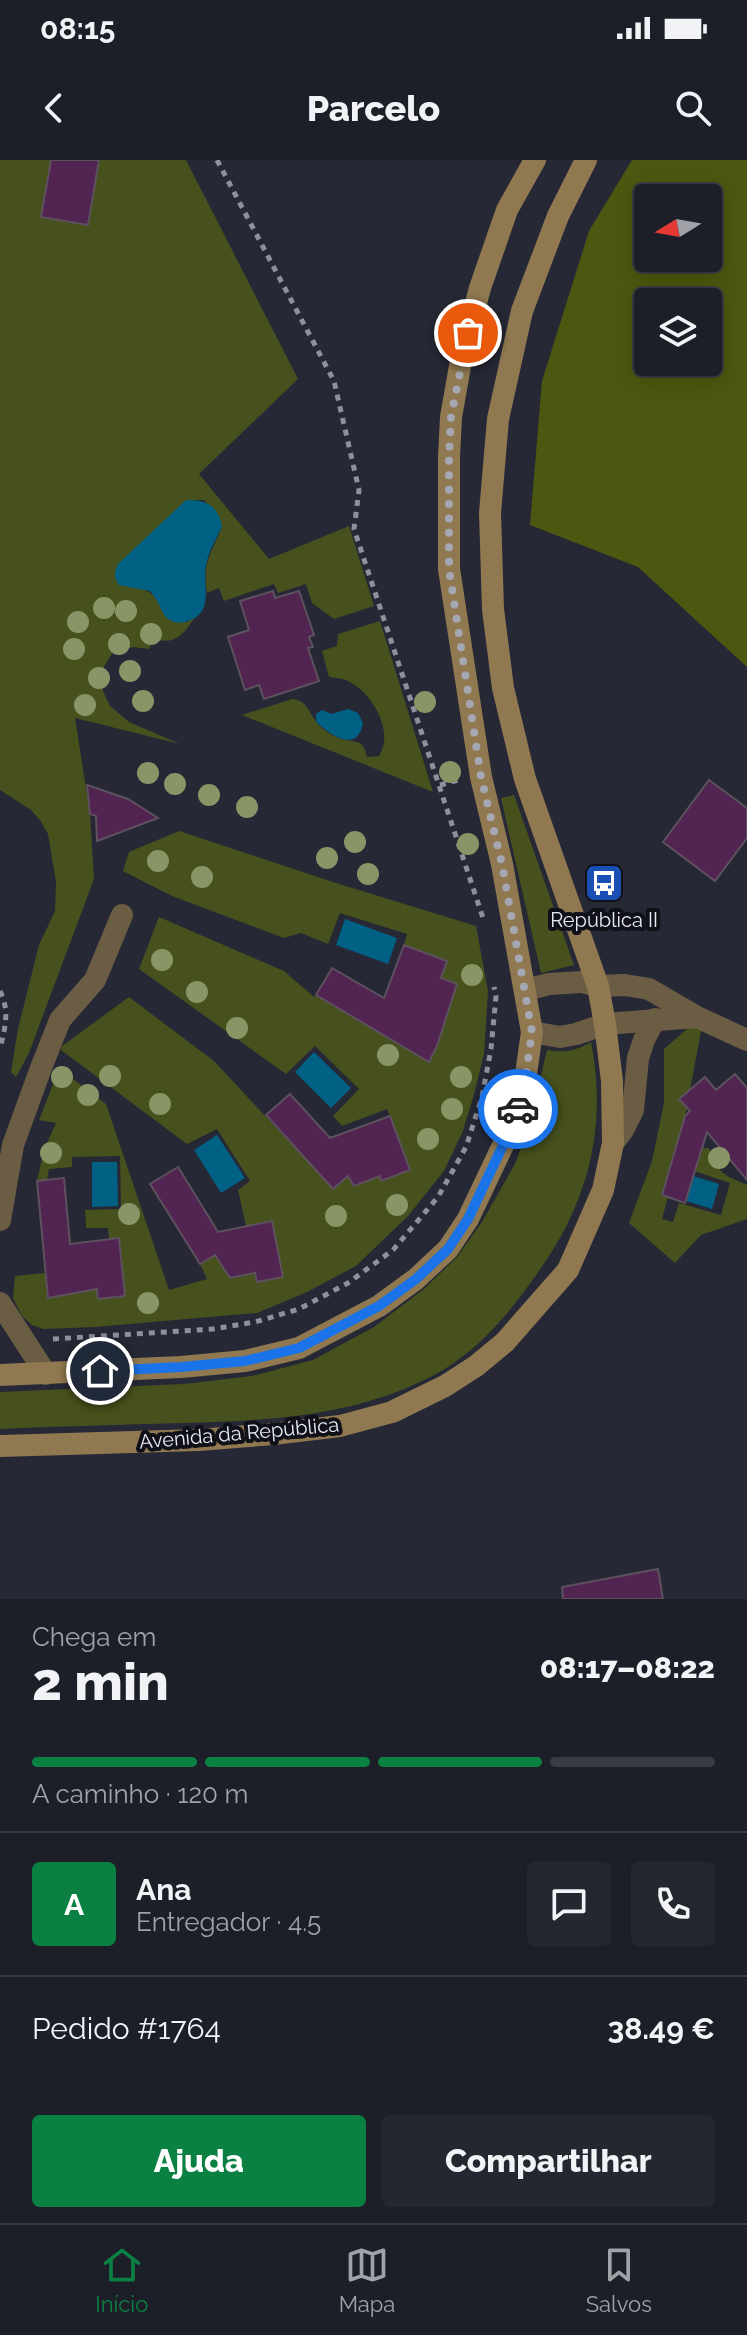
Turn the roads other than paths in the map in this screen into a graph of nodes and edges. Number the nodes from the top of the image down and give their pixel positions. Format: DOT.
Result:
graph roads {
  1 [pos="535,160"];
  2 [pos="586,160"];
  3 [pos="122,915"];
  4 [pos="598,986"];
  5 [pos="526,990"];
  6 [pos="697,1017"];
  7 [pos="655,1019"];
  8 [pos="605,1024"];
  9 [pos="532,1032"];
  10 [pos="747,1040"];
  11 [pos="613,1143"];
  12 [pos="0,1220"];
  13 [pos="0,1303"];
  14 [pos="46,1374"];
  15 [pos="0,1375"];
  16 [pos="0,1446"];
  1 -- 5 [label="main road"];
  2 -- 4 [label="main road, Avenida da República"];
  3 -- 12 [label="street"];
  4 -- 5 [label="street"];
  4 -- 6 [label="street"];
  4 -- 8 [label="main road, Avenida da República"];
  5 -- 9 [label="main road"];
  6 -- 7 [label="street"];
  6 -- 10 [label="street"];
  7 -- 8 [label="street"];
  7 -- 11 [label="street"];
  8 -- 9 [label="street"];
  8 -- 11 [label="main road, Avenida da República"];
  9 -- 14 [label="main road"];
  11 -- 16 [label="main road, Avenida da República"];
  13 -- 14 [label="street"];
  14 -- 15 [label="main road"];
}
